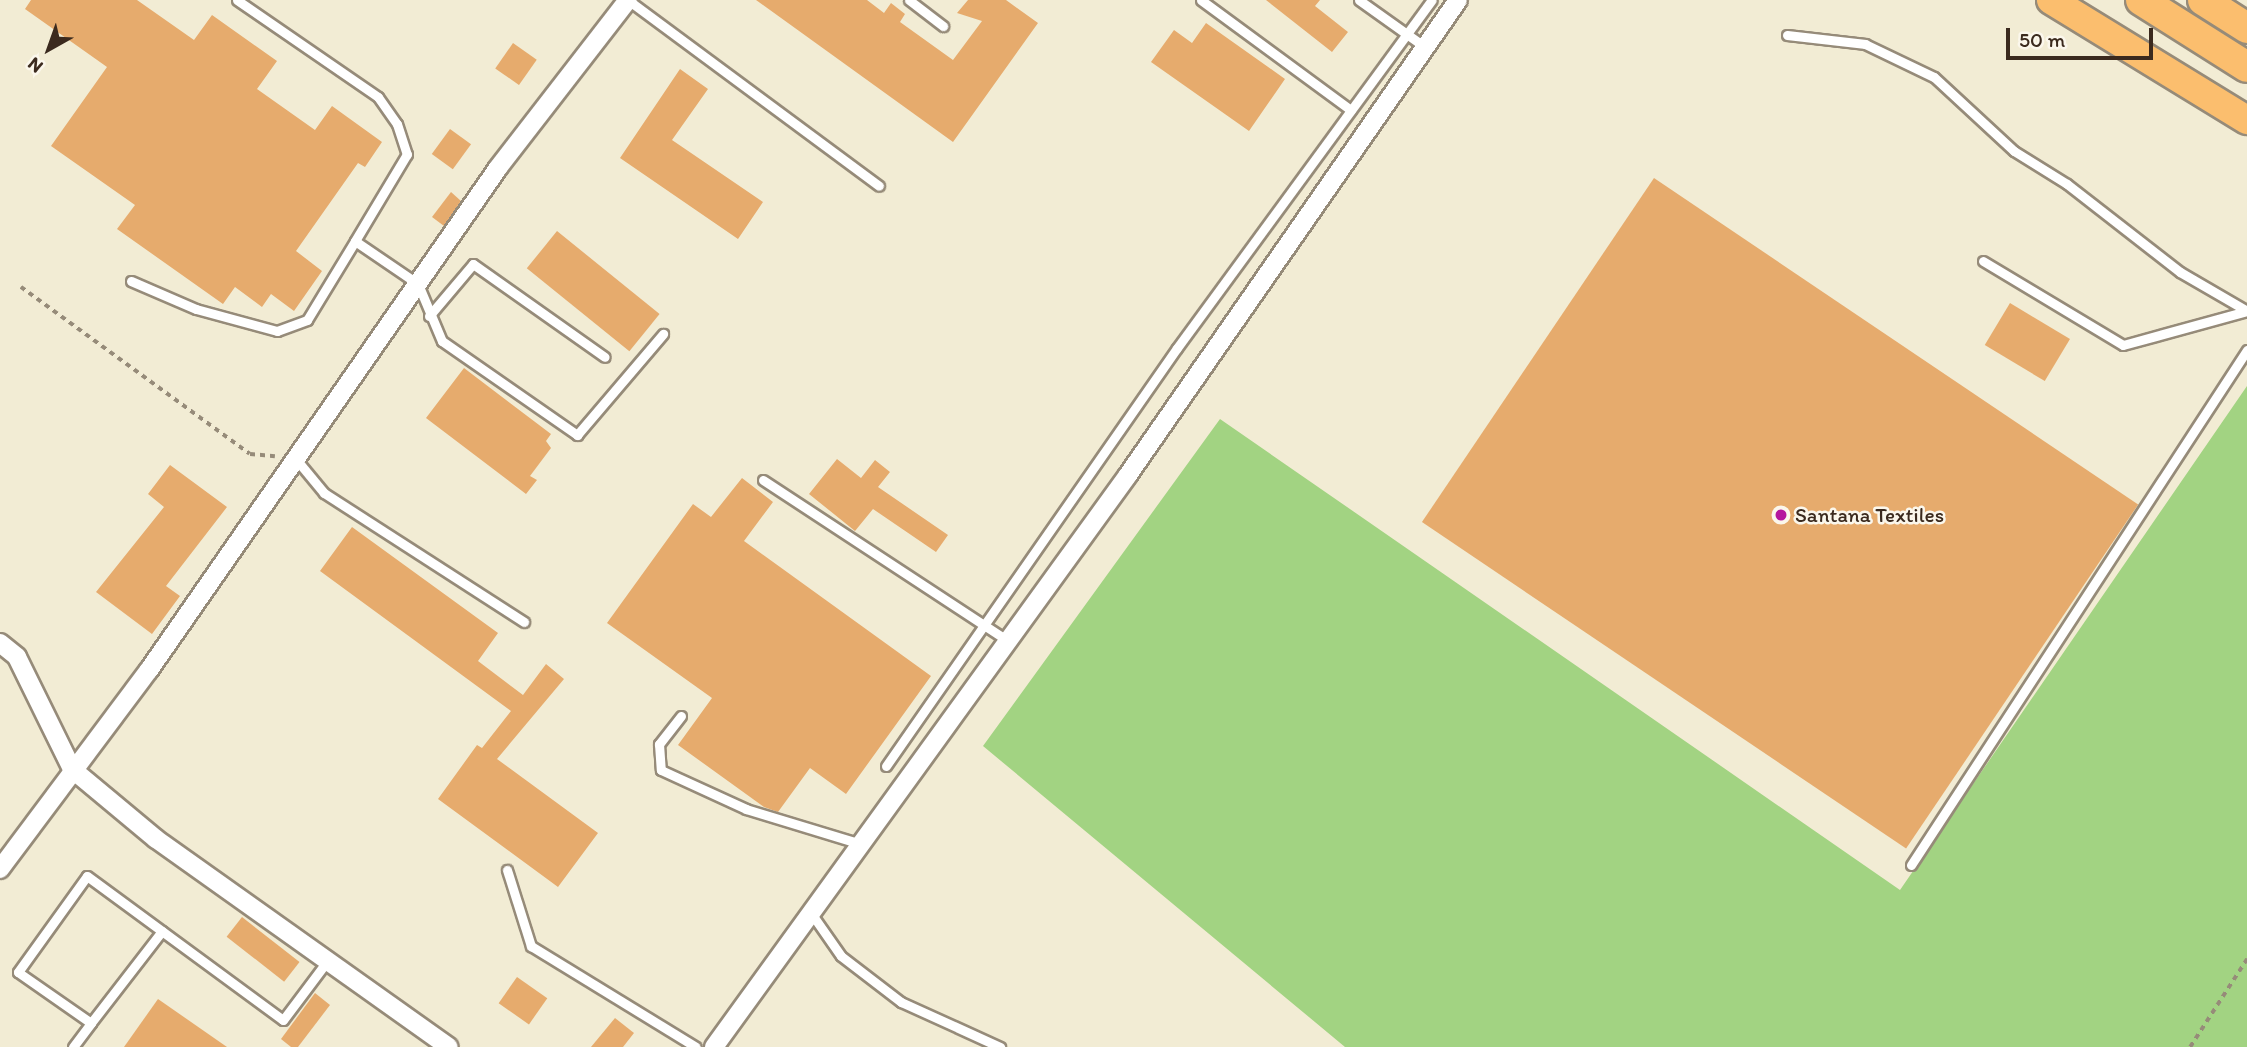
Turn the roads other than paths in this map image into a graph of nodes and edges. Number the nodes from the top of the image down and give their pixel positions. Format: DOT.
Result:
graph roads {
  1 [pos="237,0"];
  2 [pos="628,0"];
  3 [pos="909,0"];
  4 [pos="1201,0"];
  5 [pos="1359,0"];
  6 [pos="1432,0"];
  7 [pos="1458,0"];
  8 [pos="2051,0"];
  9 [pos="2141,0"];
  10 [pos="2203,0"];
  11 [pos="943,26"];
  12 [pos="2247,28"];
  13 [pos="1408,35"];
  14 [pos="1787,35"];
  15 [pos="1425,47"];
  16 [pos="2247,67"];
  17 [pos="1351,110"];
  18 [pos="2247,120"];
  19 [pos="879,186"];
  20 [pos="355,241"];
  21 [pos="1983,261"];
  22 [pos="131,281"];
  23 [pos="418,284"];
  24 [pos="429,316"];
  25 [pos="663,334"];
  26 [pos="2247,351"];
  27 [pos="605,357"];
  28 [pos="295,457"];
  29 [pos="763,480"];
  30 [pos="524,622"];
  31 [pos="984,625"];
  32 [pos="1008,641"];
  33 [pos="0,643"];
  34 [pos="681,716"];
  35 [pos="886,766"];
  36 [pos="72,769"];
  37 [pos="858,844"];
  38 [pos="1911,864"];
  39 [pos="0,869"];
  40 [pos="507,870"];
  41 [pos="810,912"];
  42 [pos="162,931"];
  43 [pos="328,960"];
  44 [pos="91,1023"];
  45 [pos="73,1047"];
  46 [pos="450,1047"];
  47 [pos="696,1047"];
  48 [pos="714,1047"];
  49 [pos="1000,1047"];
  1 -- 20 [label="lane"];
  2 -- 19 [label="lane"];
  2 -- 23 [label="street"];
  3 -- 11 [label="lane"];
  4 -- 17 [label="lane"];
  5 -- 13 [label="lane"];
  6 -- 13 [label="lane"];
  7 -- 15 [label="street"];
  8 -- 18 [label="main road"];
  9 -- 16 [label="highway"];
  10 -- 12 [label="highway"];
  13 -- 15 [label="lane"];
  13 -- 17 [label="lane"];
  14 -- 21 [label="lane"];
  15 -- 32 [label="street"];
  17 -- 31 [label="lane"];
  20 -- 22 [label="lane"];
  20 -- 23 [label="lane"];
  23 -- 24 [label="lane"];
  23 -- 28 [label="street"];
  24 -- 25 [label="lane"];
  24 -- 27 [label="lane"];
  26 -- 38 [label="lane"];
  28 -- 30 [label="lane"];
  28 -- 36 [label="street"];
  29 -- 31 [label="lane"];
  31 -- 32 [label="lane"];
  31 -- 35 [label="lane"];
  32 -- 37 [label="street"];
  33 -- 36 [label="street"];
  34 -- 37 [label="lane"];
  36 -- 39 [label="street"];
  36 -- 43 [label="street"];
  37 -- 41 [label="street"];
  40 -- 47 [label="lane"];
  41 -- 48 [label="street"];
  41 -- 49 [label="lane"];
  42 -- 43 [label="lane"];
  42 -- 44 [label="lane"];
  42 -- 44 [label="lane"];
  43 -- 46 [label="street"];
  44 -- 45 [label="lane"];
}
